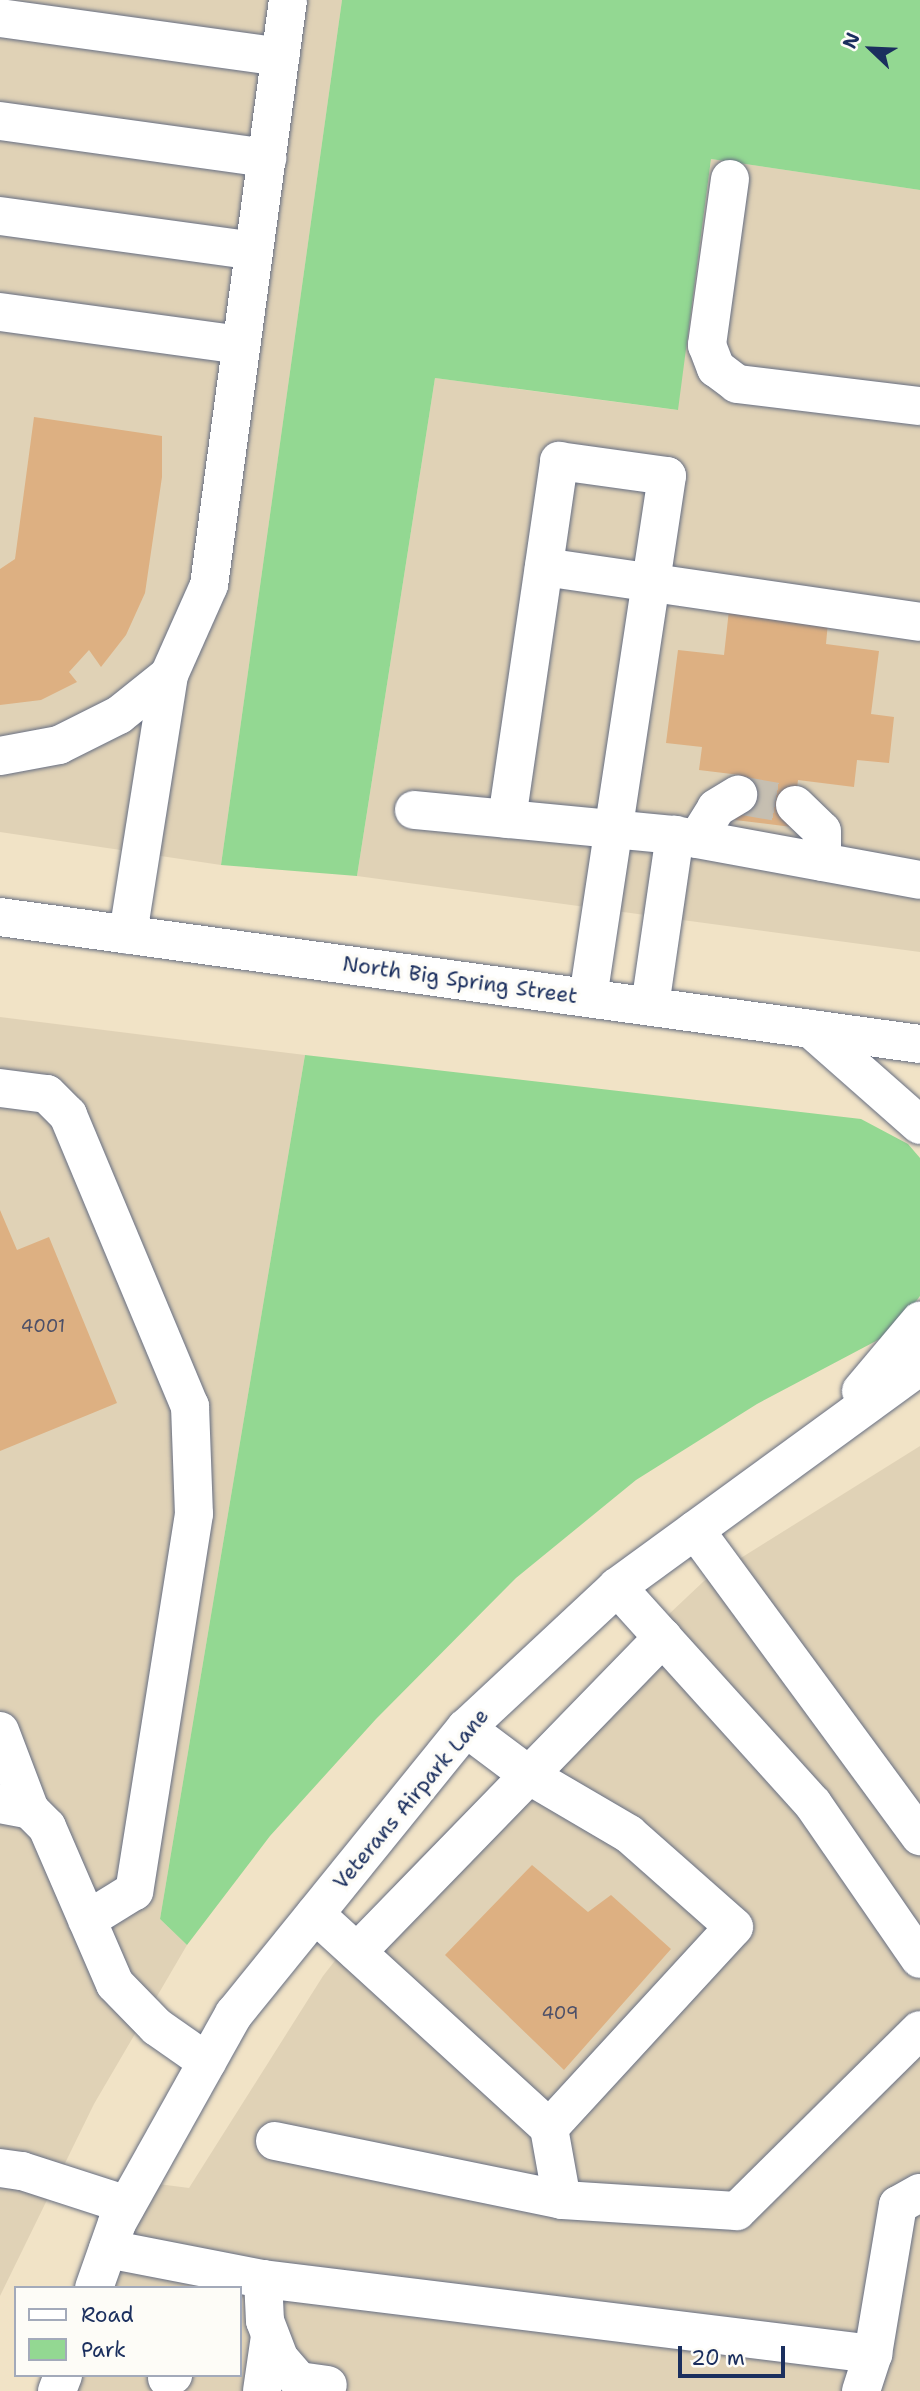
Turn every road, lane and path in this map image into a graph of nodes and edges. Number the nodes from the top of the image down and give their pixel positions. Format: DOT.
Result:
graph roads {
  1 [pos="288,0"];
  2 [pos="0,19"];
  3 [pos="280,57"];
  4 [pos="0,121"];
  5 [pos="267,158"];
  6 [pos="730,178"];
  7 [pos="0,216"];
  8 [pos="254,251"];
  9 [pos="0,312"];
  10 [pos="241,345"];
  11 [pos="920,406"];
  12 [pos="544,567"];
  13 [pos="651,583"];
  14 [pos="920,622"];
  15 [pos="169,675"];
  16 [pos="0,756"];
  17 [pos="738,795"];
  18 [pos="795,805"];
  19 [pos="414,810"];
  20 [pos="507,819"];
  21 [pos="613,830"];
  22 [pos="686,837"];
  23 [pos="822,862"];
  24 [pos="920,880"];
  25 [pos="0,917"];
  26 [pos="128,936"];
  27 [pos="588,998"];
  28 [pos="650,1006"];
  29 [pos="811,1028"];
  30 [pos="920,1044"];
  31 [pos="0,1088"];
  32 [pos="920,1125"];
  33 [pos="920,1321"];
  34 [pos="920,1366"];
  35 [pos="819,1440"];
  36 [pos="695,1530"];
  37 [pos="617,1587"];
  38 [pos="663,1637"];
  39 [pos="466,1728"];
  40 [pos="0,1731"];
  41 [pos="530,1776"];
  42 [pos="15,1807"];
  43 [pos="920,1836"];
  44 [pos="315,1914"];
  45 [pos="87,1920"];
  46 [pos="357,1952"];
  47 [pos="920,1958"];
  48 [pos="920,2030"];
  49 [pos="207,2062"];
  50 [pos="549,2128"];
  51 [pos="275,2141"];
  52 [pos="0,2168"];
  53 [pos="920,2193"];
  54 [pos="562,2200"];
  55 [pos="127,2206"];
  56 [pos="108,2249"];
  57 [pos="263,2279"];
  58 [pos="95,2286"];
  59 [pos="255,2342"];
  60 [pos="873,2354"];
  61 [pos="328,2385"];
  62 [pos="262,2391"];
  63 [pos="861,2391"];
  1 -- 3 [label="main road"];
  2 -- 3 [label="main road"];
  3 -- 5 [label="main road"];
  4 -- 5 [label="main road"];
  5 -- 8 [label="main road"];
  6 -- 11 [label="main road"];
  7 -- 8 [label="main road"];
  8 -- 10 [label="main road"];
  9 -- 10 [label="main road"];
  10 -- 15 [label="main road"];
  12 -- 13 [label="main road"];
  12 -- 13 [label="main road"];
  12 -- 20 [label="main road"];
  13 -- 14 [label="main road"];
  13 -- 21 [label="main road"];
  15 -- 16 [label="main road"];
  15 -- 26 [label="main road"];
  17 -- 22 [label="main road"];
  18 -- 23 [label="main road"];
  19 -- 20 [label="main road"];
  20 -- 21 [label="main road"];
  21 -- 22 [label="main road"];
  21 -- 27 [label="main road"];
  22 -- 23 [label="main road"];
  22 -- 28 [label="main road"];
  23 -- 24 [label="main road"];
  25 -- 26 [label="main road, North Big Spring Street"];
  26 -- 27 [label="main road, North Big Spring Street"];
  27 -- 28 [label="main road, North Big Spring Street"];
  28 -- 29 [label="main road, North Big Spring Street"];
  29 -- 30 [label="main road, North Big Spring Street"];
  29 -- 32 [label="main road"];
  31 -- 45 [label="main road"];
  33 -- 35 [label="main road"];
  34 -- 35 [label="main road, Veterans Airpark Lane"];
  35 -- 36 [label="main road, Veterans Airpark Lane"];
  36 -- 37 [label="main road, Veterans Airpark Lane"];
  36 -- 43 [label="main road"];
  37 -- 38 [label="main road"];
  37 -- 39 [label="main road, Veterans Airpark Lane"];
  38 -- 41 [label="main road"];
  38 -- 47 [label="main road"];
  39 -- 41 [label="main road"];
  39 -- 44 [label="main road, Veterans Airpark Lane"];
  40 -- 42 [label="main road"];
  41 -- 46 [label="main road"];
  41 -- 50 [label="main road"];
  42 -- 45 [label="main road"];
  44 -- 46 [label="main road"];
  44 -- 49 [label="main road, Veterans Airpark Lane"];
  45 -- 49 [label="main road"];
  46 -- 50 [label="main road"];
  48 -- 54 [label="main road"];
  49 -- 55 [label="main road, Veterans Airpark Lane"];
  50 -- 54 [label="main road"];
  51 -- 54 [label="main road"];
  52 -- 55 [label="main road"];
  53 -- 60 [label="main road"];
  55 -- 56 [label="main road, Veterans Airpark Lane"];
  56 -- 57 [label="main road"];
  56 -- 58 [label="main road, Veterans Airpark Lane"];
  57 -- 59 [label="main road"];
  57 -- 60 [label="main road"];
  59 -- 61 [label="main road"];
  59 -- 62 [label="main road"];
  60 -- 63 [label="main road"];
}
